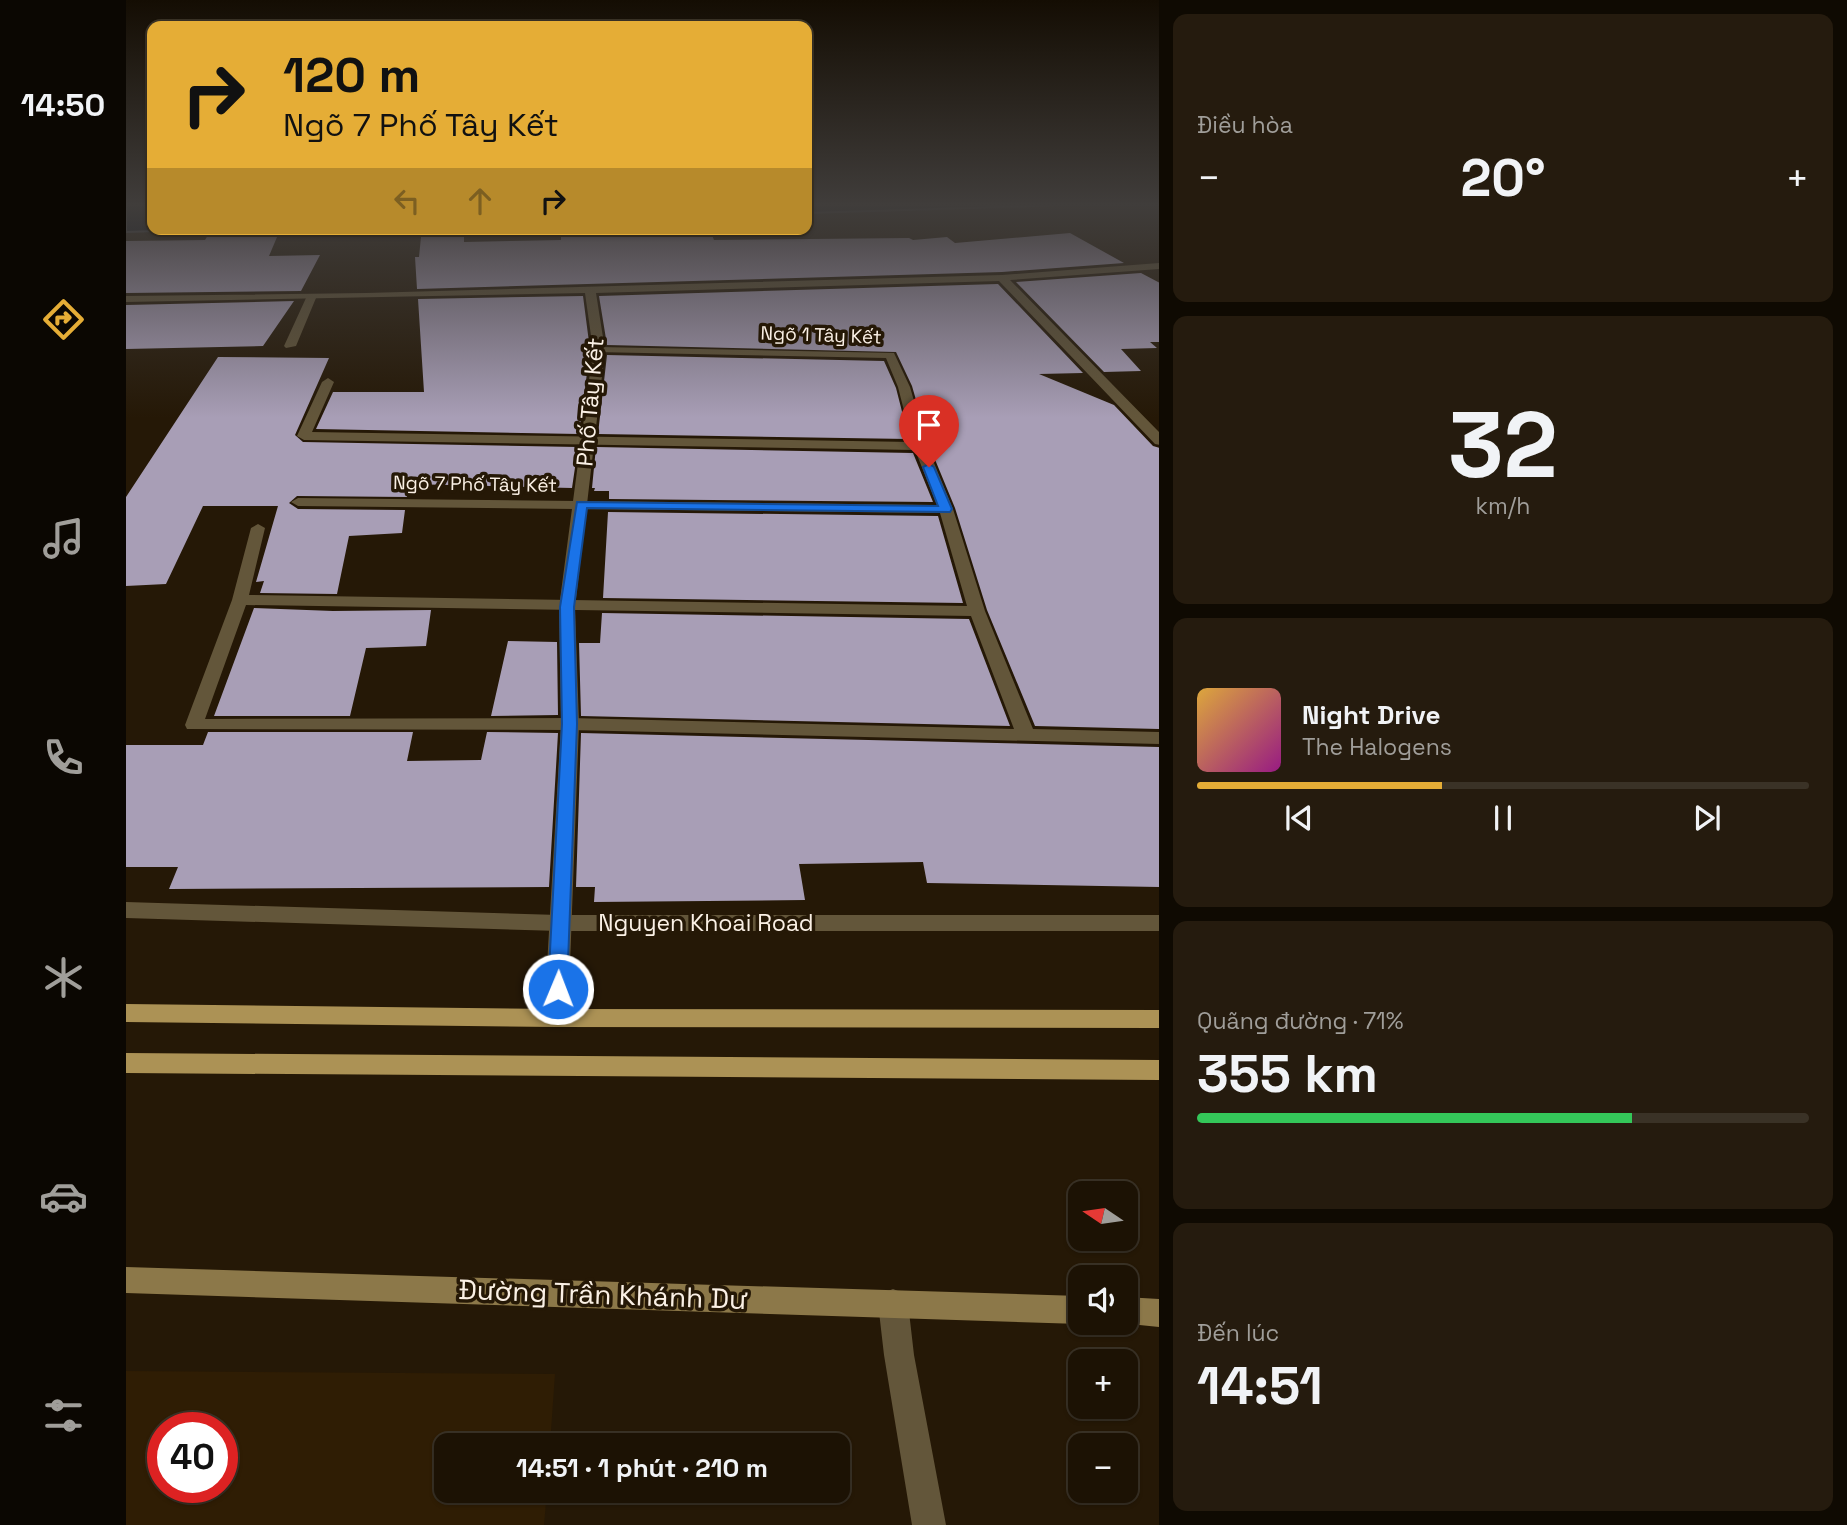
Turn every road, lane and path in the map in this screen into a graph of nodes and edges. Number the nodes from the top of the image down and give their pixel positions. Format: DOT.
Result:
graph roads {
  1 [pos="1039,275"];
  2 [pos="1002,278"];
  3 [pos="590,289"];
  4 [pos="311,298"];
  5 [pos="126,299"];
  6 [pos="290,346"];
  7 [pos="599,350"];
  8 [pos="328,382"];
  9 [pos="587,440"];
  10 [pos="1159,441"];
  11 [pos="920,446"];
  12 [pos="298,502"];
  13 [pos="581,505"];
  14 [pos="946,509"];
  15 [pos="258,528"];
  16 [pos="240,600"];
  17 [pos="567,607"];
  18 [pos="977,611"];
  19 [pos="570,724"];
  20 [pos="1026,736"];
  21 [pos="1159,738"];
  22 [pos="126,910"];
  23 [pos="559,923"];
  24 [pos="1159,923"];
  25 [pos="126,1013"];
  26 [pos="556,1018"];
  27 [pos="1159,1018"];
  28 [pos="126,1063"];
  29 [pos="1159,1070"];
  30 [pos="126,1280"];
  31 [pos="893,1303"];
  32 [pos="1068,1310"];
  33 [pos="1138,1312"];
  34 [pos="1159,1313"];
  35 [pos="929,1525"];
  1 -- 2 [label="street"];
  2 -- 3 [label="street"];
  2 -- 10 [label="street"];
  3 -- 4 [label="street"];
  3 -- 7 [label="street, Phố Tây Kết"];
  4 -- 5 [label="street"];
  4 -- 6 [label="street"];
  7 -- 9 [label="street, Phố Tây Kết"];
  7 -- 11 [label="street, Ngõ 1 Tây Kết"];
  8 -- 9 [label="street"];
  9 -- 11 [label="street"];
  9 -- 13 [label="street, Phố Tây Kết"];
  11 -- 14 [label="street, Ngõ 1 Tây Kết"];
  12 -- 13 [label="street, Ngõ 7 Phố Tây Kết"];
  13 -- 14 [label="street, Ngõ 7 Phố Tây Kết"];
  13 -- 17 [label="street, Phố Tây Kết"];
  14 -- 18 [label="street, Ngõ 1 Tây Kết"];
  15 -- 16 [label="street"];
  16 -- 17 [label="street"];
  16 -- 19 [label="street"];
  17 -- 18 [label="street"];
  17 -- 19 [label="street, Phố Tây Kết"];
  18 -- 20 [label="street, Ngõ 1 Tây Kết"];
  19 -- 20 [label="street"];
  19 -- 23 [label="street, Phố Tây Kết"];
  20 -- 21 [label="street"];
  22 -- 23 [label="street, Nguyen Khoai Road"];
  23 -- 24 [label="street, Nguyen Khoai Road"];
  23 -- 26 [label="street, Phố Tây Kết"];
  25 -- 26 [label="main road"];
  26 -- 27 [label="main road"];
  28 -- 29 [label="main road"];
  30 -- 31 [label="main road, Đường Trần Khánh Dư"];
  31 -- 32 [label="main road, Đường Trần Khánh Dư"];
  31 -- 35 [label="street"];
  33 -- 34 [label="main road"];
}
